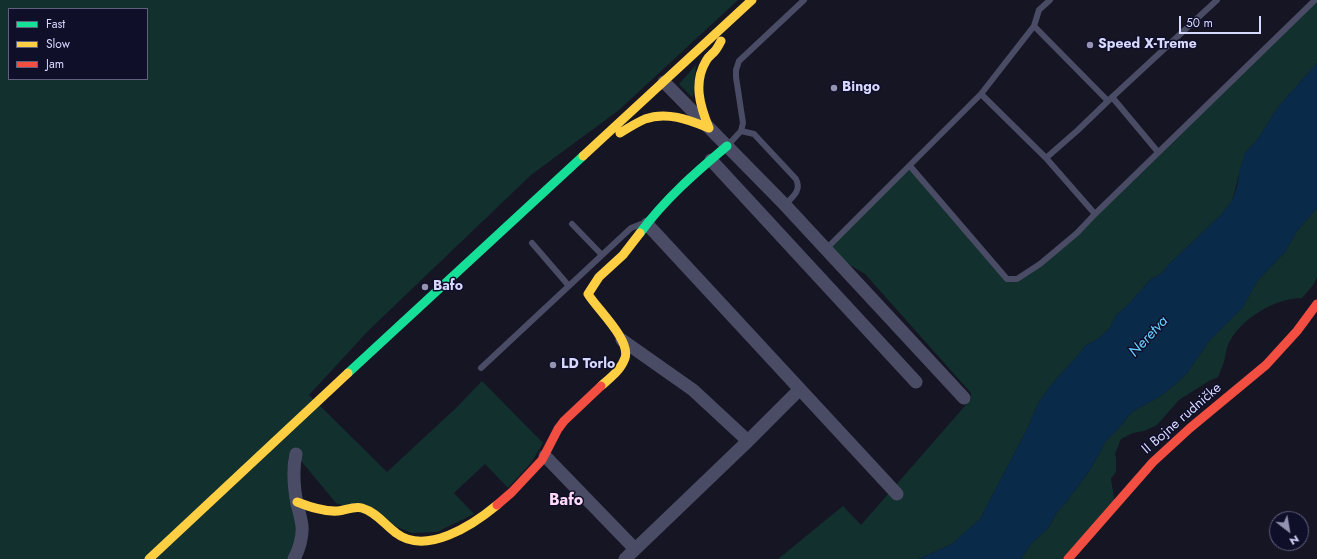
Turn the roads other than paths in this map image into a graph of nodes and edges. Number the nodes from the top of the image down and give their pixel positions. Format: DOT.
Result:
graph roads {
  1 [pos="752,0"];
  2 [pos="804,0"];
  3 [pos="1050,0"];
  4 [pos="1217,0"];
  5 [pos="1315,0"];
  6 [pos="730,20"];
  7 [pos="1034,26"];
  8 [pos="664,82"];
  9 [pos="981,94"];
  10 [pos="1110,99"];
  11 [pos="709,128"];
  12 [pos="741,131"];
  13 [pos="727,146"];
  14 [pos="592,148"];
  15 [pos="1158,152"];
  16 [pos="1046,158"];
  17 [pos="711,160"];
  18 [pos="910,166"];
  19 [pos="785,206"];
  20 [pos="1095,214"];
  21 [pos="572,224"];
  22 [pos="647,224"];
  23 [pos="532,243"];
  24 [pos="825,250"];
  25 [pos="602,254"];
  26 [pos="569,286"];
  27 [pos="1317,304"];
  28 [pos="622,340"];
  29 [pos="481,368"];
  30 [pos="916,382"];
  31 [pos="800,389"];
  32 [pos="964,398"];
  33 [pos="748,441"];
  34 [pos="296,454"];
  35 [pos="545,456"];
  36 [pos="897,494"];
  37 [pos="297,502"];
  38 [pos="635,549"];
  39 [pos="149,559"];
  40 [pos="294,559"];
  41 [pos="625,559"];
  42 [pos="1068,559"];
  1 -- 6 [label="main road"];
  2 -- 12 [label="lane"];
  3 -- 7 [label="lane"];
  4 -- 10 [label="lane"];
  5 -- 15 [label="lane"];
  6 -- 8 [label="main road"];
  6 -- 11 [label="main road"];
  7 -- 9 [label="lane"];
  7 -- 10 [label="lane"];
  8 -- 11 [label="street"];
  8 -- 14 [label="main road"];
  9 -- 16 [label="lane"];
  9 -- 18 [label="lane"];
  10 -- 15 [label="lane"];
  10 -- 16 [label="lane"];
  11 -- 13 [label="street"];
  11 -- 14 [label="main road"];
  12 -- 13 [label="lane"];
  12 -- 19 [label="lane"];
  13 -- 17 [label="main road"];
  13 -- 19 [label="street"];
  14 -- 39 [label="main road"];
  15 -- 20 [label="lane"];
  16 -- 20 [label="lane"];
  17 -- 22 [label="main road"];
  17 -- 30 [label="street"];
  18 -- 20 [label="lane"];
  18 -- 24 [label="lane"];
  19 -- 24 [label="street"];
  21 -- 25 [label="lane"];
  22 -- 25 [label="lane"];
  22 -- 28 [label="main road"];
  22 -- 31 [label="street"];
  23 -- 26 [label="lane"];
  24 -- 32 [label="street"];
  25 -- 26 [label="lane"];
  26 -- 29 [label="lane"];
  27 -- 42 [label="main road, II Bojne rudničke"];
  28 -- 33 [label="street"];
  28 -- 35 [label="main road"];
  31 -- 33 [label="street"];
  31 -- 36 [label="street"];
  33 -- 38 [label="street"];
  34 -- 37 [label="street"];
  35 -- 37 [label="main road"];
  35 -- 38 [label="street"];
  37 -- 40 [label="street"];
  38 -- 41 [label="street"];
}
